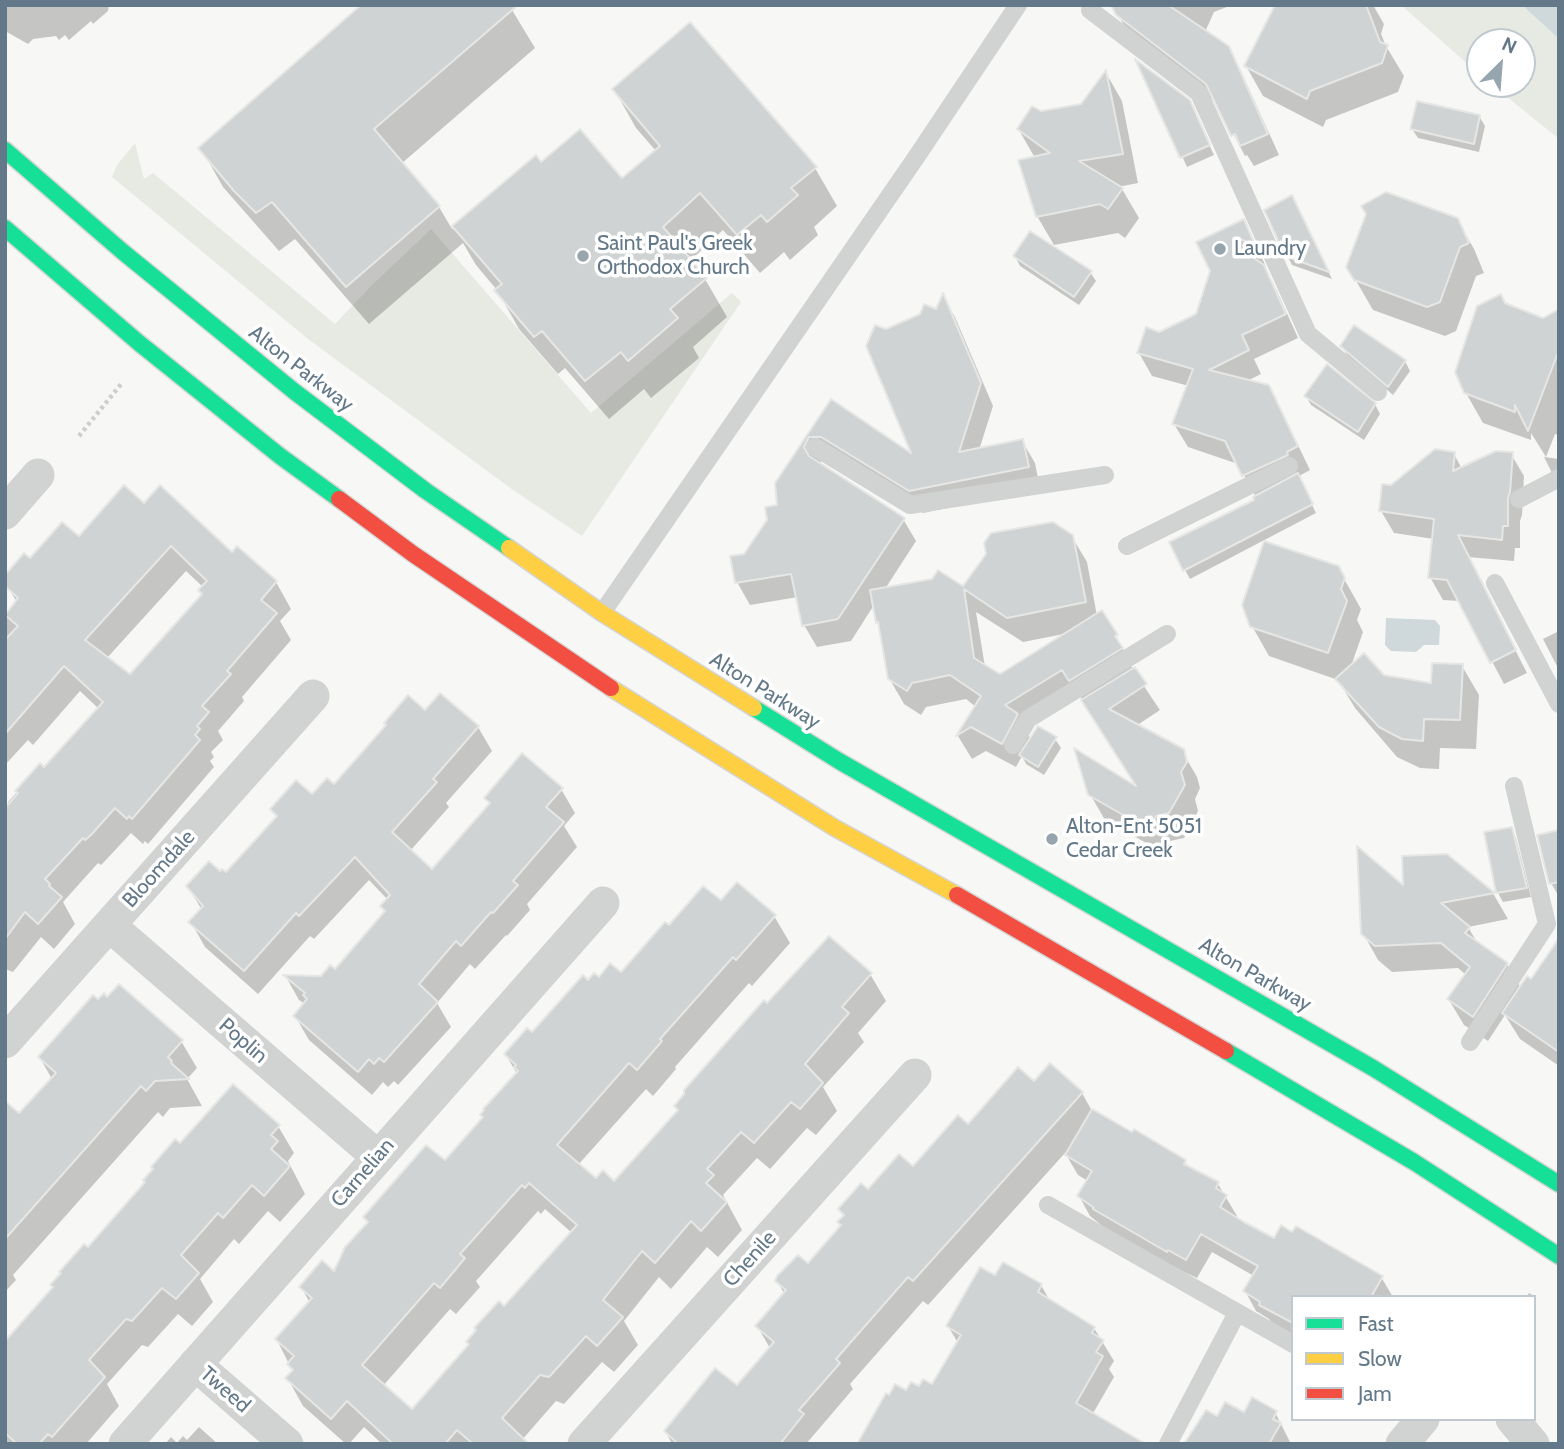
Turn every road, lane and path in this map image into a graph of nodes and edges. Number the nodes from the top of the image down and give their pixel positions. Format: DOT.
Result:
graph roads {
  1 [pos="1018,5"];
  2 [pos="1090,10"];
  3 [pos="5,150"];
  4 [pos="5,228"];
  5 [pos="122,383"];
  6 [pos="1378,392"];
  7 [pos="79,436"];
  8 [pos="815,447"];
  9 [pos="1289,466"];
  10 [pos="38,475"];
  11 [pos="1105,475"];
  12 [pos="1559,478"];
  13 [pos="1519,499"];
  14 [pos="5,513"];
  15 [pos="1127,546"];
  16 [pos="1495,583"];
  17 [pos="603,613"];
  18 [pos="1167,634"];
  19 [pos="313,696"];
  20 [pos="1559,704"];
  21 [pos="1013,745"];
  22 [pos="1514,786"];
  23 [pos="603,903"];
  24 [pos="108,926"];
  25 [pos="5,1042"];
  26 [pos="1470,1042"];
  27 [pos="915,1075"];
  28 [pos="377,1157"];
  29 [pos="1559,1184"];
  30 [pos="1048,1205"];
  31 [pos="1559,1256"];
  32 [pos="1237,1312"];
  33 [pos="1291,1343"];
  34 [pos="195,1364"];
  35 [pos="1514,1421"];
  36 [pos="125,1444"];
  37 [pos="287,1444"];
  38 [pos="584,1444"];
  39 [pos="1168,1444"];
  40 [pos="1533,1444"];
  1 -- 17 [label="lane"];
  2 -- 6 [label="lane"];
  3 -- 17 [label="main road, Alton Parkway"];
  4 -- 31 [label="main road"];
  5 -- 7 [label="path"];
  8 -- 11 [label="lane"];
  9 -- 15 [label="lane"];
  10 -- 14 [label="street"];
  12 -- 13 [label="lane"];
  16 -- 20 [label="lane"];
  17 -- 29 [label="main road, Alton Parkway"];
  18 -- 21 [label="lane"];
  19 -- 24 [label="street, Bloomdale"];
  22 -- 26 [label="lane"];
  23 -- 28 [label="street, Carnelian"];
  24 -- 25 [label="street, Bloomdale"];
  24 -- 28 [label="street, Poplin"];
  27 -- 38 [label="street, Chenile"];
  28 -- 34 [label="street, Carnelian"];
  30 -- 32 [label="lane"];
  32 -- 33 [label="lane"];
  32 -- 39 [label="lane"];
  34 -- 36 [label="street, Carnelian"];
  34 -- 37 [label="street, Tweed"];
  35 -- 40 [label="street"];
}
